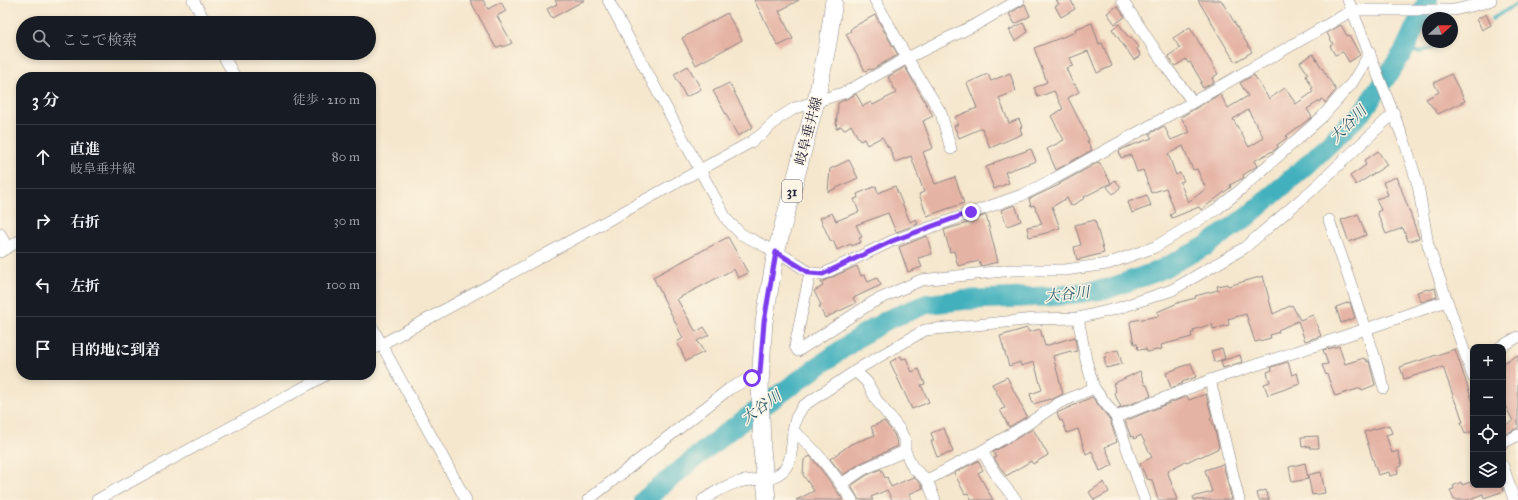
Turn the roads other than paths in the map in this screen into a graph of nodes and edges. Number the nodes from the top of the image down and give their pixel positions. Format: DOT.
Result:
graph roads {
  1 [pos="193,0"];
  2 [pos="608,0"];
  3 [pos="834,0"];
  4 [pos="875,0"];
  5 [pos="1019,0"];
  6 [pos="1122,0"];
  7 [pos="1491,0"];
  8 [pos="1350,5"];
  9 [pos="1399,6"];
  10 [pos="202,16"];
  11 [pos="1371,56"];
  12 [pos="907,58"];
  13 [pos="226,60"];
  14 [pos="232,72"];
  15 [pos="816,101"];
  16 [pos="1193,102"];
  17 [pos="1393,110"];
  18 [pos="951,149"];
  19 [pos="701,170"];
  20 [pos="1329,220"];
  21 [pos="0,234"];
  22 [pos="16,243"];
  23 [pos="4,250"];
  24 [pos="776,252"];
  25 [pos="810,273"];
  26 [pos="1446,301"];
  27 [pos="1078,318"];
  28 [pos="1366,329"];
  29 [pos="376,334"];
  30 [pos="1518,337"];
  31 [pos="382,344"];
  32 [pos="1505,344"];
  33 [pos="376,347"];
  34 [pos="1470,361"];
  35 [pos="855,371"];
  36 [pos="760,378"];
  37 [pos="317,380"];
  38 [pos="1210,380"];
  39 [pos="1094,388"];
  40 [pos="1384,388"];
  41 [pos="1116,417"];
  42 [pos="793,431"];
  43 [pos="1518,435"];
  44 [pos="1506,441"];
  45 [pos="905,451"];
  46 [pos="982,451"];
  47 [pos="1506,475"];
  48 [pos="765,479"];
  49 [pos="927,480"];
  50 [pos="841,484"];
  51 [pos="97,500"];
  52 [pos="466,500"];
  53 [pos="588,500"];
  54 [pos="703,500"];
  55 [pos="767,500"];
  56 [pos="852,500"];
  57 [pos="935,500"];
  58 [pos="1016,500"];
  59 [pos="1145,500"];
  60 [pos="1239,500"];
  61 [pos="1514,500"];
  1 -- 10 [label="street"];
  2 -- 19 [label="street"];
  3 -- 15 [label="main road, 岐阜垂井線 / 31"];
  4 -- 12 [label="street"];
  5 -- 12 [label="street"];
  6 -- 16 [label="street"];
  7 -- 9 [label="street"];
  8 -- 9 [label="street"];
  8 -- 11 [label="street"];
  8 -- 16 [label="street"];
  11 -- 17 [label="street"];
  11 -- 25 [label="street"];
  12 -- 15 [label="street"];
  12 -- 18 [label="street"];
  13 -- 14 [label="street"];
  15 -- 19 [label="street"];
  15 -- 24 [label="main road, 岐阜垂井線 / 31"];
  16 -- 25 [label="street"];
  17 -- 26 [label="street"];
  17 -- 27 [label="street"];
  19 -- 24 [label="street"];
  19 -- 31 [label="street"];
  20 -- 28 [label="street"];
  21 -- 23 [label="street"];
  22 -- 23 [label="street"];
  24 -- 25 [label="street"];
  24 -- 36 [label="main road, 岐阜垂井線 / 31"];
  26 -- 28 [label="street"];
  26 -- 34 [label="street"];
  27 -- 35 [label="street"];
  27 -- 39 [label="street"];
  28 -- 38 [label="street"];
  28 -- 40 [label="street"];
  29 -- 31 [label="street"];
  30 -- 32 [label="street"];
  31 -- 33 [label="street"];
  31 -- 52 [label="street"];
  35 -- 42 [label="street"];
  35 -- 45 [label="street"];
  36 -- 48 [label="main road, 岐阜垂井線 / 31"];
  36 -- 53 [label="street"];
  37 -- 51 [label="street"];
  38 -- 41 [label="street"];
  38 -- 60 [label="street"];
  39 -- 41 [label="street"];
  39 -- 46 [label="street"];
  41 -- 59 [label="street"];
  42 -- 48 [label="street"];
  42 -- 50 [label="street"];
  43 -- 44 [label="street"];
  45 -- 49 [label="street"];
  45 -- 50 [label="street"];
  46 -- 49 [label="street"];
  46 -- 58 [label="street"];
  47 -- 61 [label="street"];
  48 -- 54 [label="street"];
  48 -- 55 [label="main road, 岐阜垂井線 / 31"];
  49 -- 57 [label="street"];
  50 -- 56 [label="street"];
}
